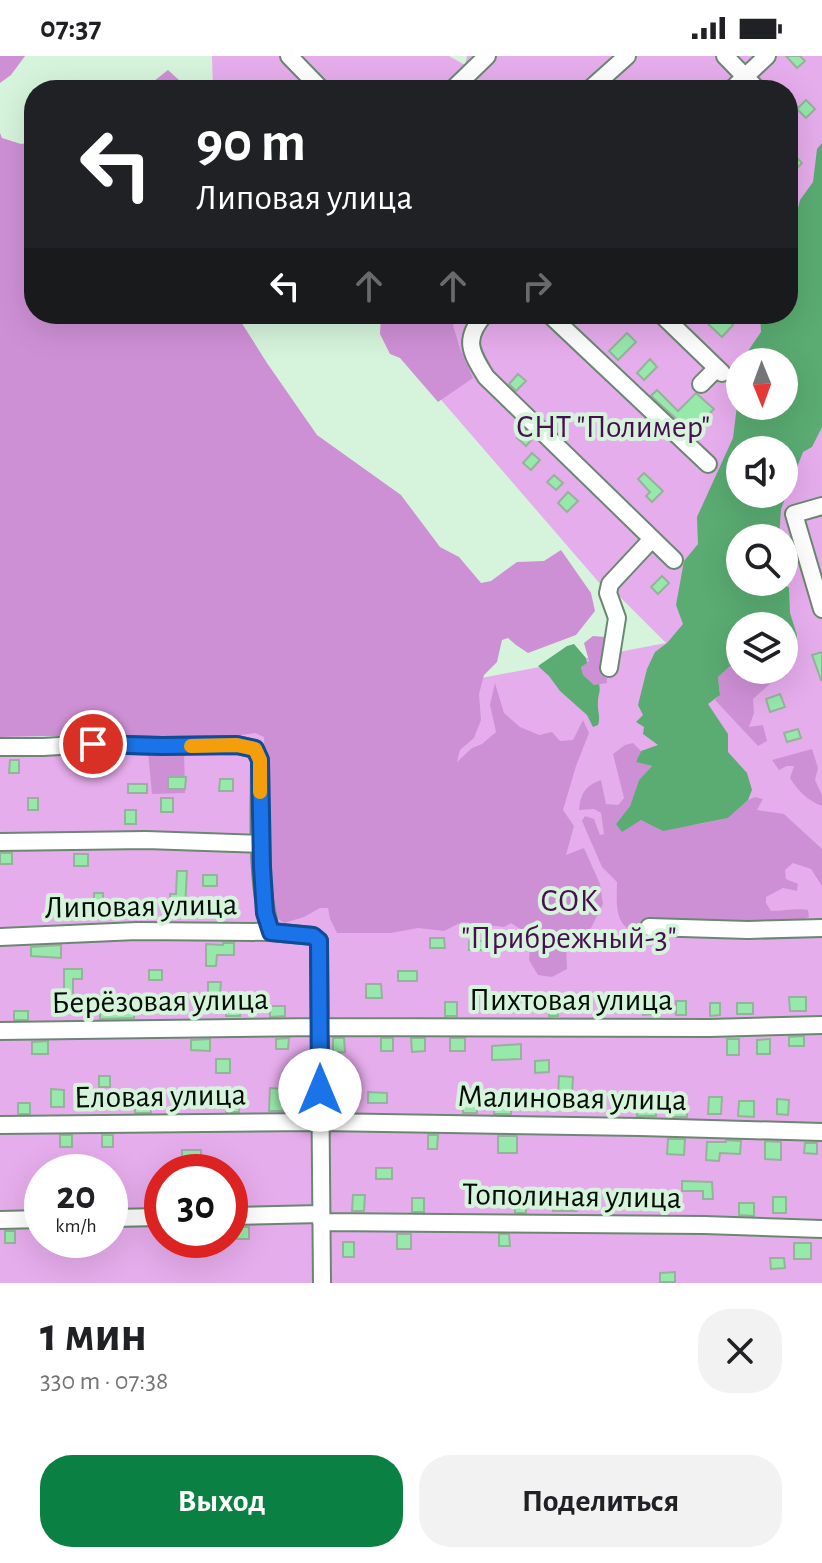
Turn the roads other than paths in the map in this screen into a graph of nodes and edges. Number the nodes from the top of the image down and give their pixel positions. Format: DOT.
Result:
graph roads {
  1 [pos="289,56"];
  2 [pos="487,56"];
  3 [pos="627,56"];
  4 [pos="725,56"];
  5 [pos="767,56"];
  6 [pos="745,76"];
  7 [pos="312,80"];
  8 [pos="462,80"];
  9 [pos="600,80"];
  10 [pos="741,80"];
  11 [pos="749,80"];
  12 [pos="476,324"];
  13 [pos="560,324"];
  14 [pos="671,324"];
  15 [pos="701,384"];
  16 [pos="708,464"];
  17 [pos="822,506"];
  18 [pos="652,539"];
  19 [pos="674,560"];
  20 [pos="822,609"];
  21 [pos="609,668"];
  22 [pos="0,747"];
  23 [pos="0,842"];
  24 [pos="261,844"];
  25 [pos="649,927"];
  26 [pos="822,928"];
  27 [pos="271,932"];
  28 [pos="0,937"];
  29 [pos="822,1025"];
  30 [pos="320,1027"];
  31 [pos="0,1031"];
  32 [pos="320,1122"];
  33 [pos="0,1125"];
  34 [pos="822,1132"];
  35 [pos="248,1216"];
  36 [pos="321,1218"];
  37 [pos="24,1219"];
  38 [pos="0,1220"];
  39 [pos="822,1229"];
  40 [pos="322,1283"];
  1 -- 7 [label="street"];
  2 -- 8 [label="street"];
  3 -- 9 [label="street"];
  4 -- 6 [label="street"];
  5 -- 6 [label="street"];
  6 -- 10 [label="street"];
  6 -- 11 [label="street"];
  12 -- 18 [label="street"];
  13 -- 16 [label="street"];
  14 -- 15 [label="street"];
  17 -- 20 [label="street"];
  18 -- 19 [label="street"];
  18 -- 21 [label="street"];
  22 -- 24 [label="street"];
  23 -- 24 [label="street"];
  24 -- 27 [label="street"];
  25 -- 26 [label="street"];
  27 -- 28 [label="street, Липовая улица"];
  27 -- 30 [label="street, Липовая улица"];
  29 -- 30 [label="street, Пихтовая улица"];
  30 -- 31 [label="street, Берёзовая улица"];
  30 -- 32 [label="street"];
  32 -- 33 [label="street, Еловая улица"];
  32 -- 34 [label="street, Малиновая улица"];
  32 -- 36 [label="street"];
  35 -- 36 [label="street, Тополиная улица"];
  36 -- 39 [label="street, Тополиная улица"];
  36 -- 40 [label="street"];
  37 -- 38 [label="street"];
}
